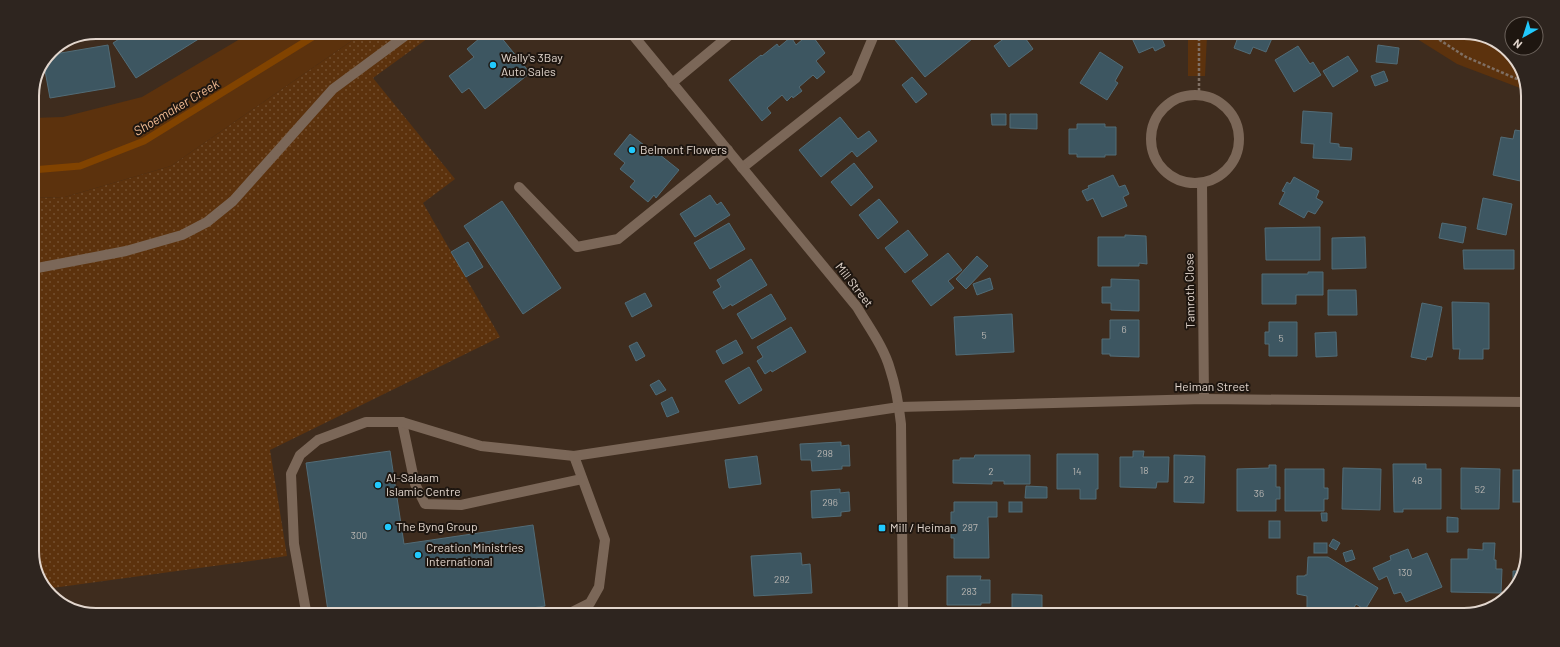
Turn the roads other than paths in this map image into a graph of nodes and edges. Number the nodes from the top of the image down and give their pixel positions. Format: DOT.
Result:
graph roads {
  1 [pos="401,39"];
  2 [pos="636,39"];
  3 [pos="725,39"];
  4 [pos="872,39"];
  5 [pos="672,83"];
  6 [pos="728,150"];
  7 [pos="742,168"];
  8 [pos="1202,183"];
  9 [pos="519,187"];
  10 [pos="39,268"];
  11 [pos="1204,400"];
  12 [pos="1521,402"];
  13 [pos="899,407"];
  14 [pos="402,422"];
  15 [pos="574,456"];
  16 [pos="582,479"];
  17 [pos="305,608"];
  18 [pos="580,608"];
  19 [pos="903,608"];
  1 -- 10 [label="street"];
  2 -- 5 [label="street, Mill Street"];
  3 -- 5 [label="street"];
  4 -- 7 [label="street"];
  5 -- 6 [label="street, Mill Street"];
  6 -- 7 [label="street, Mill Street"];
  6 -- 9 [label="street"];
  7 -- 13 [label="street, Mill Street"];
  8 -- 8 [label="street"];
  8 -- 11 [label="street, Tamroth Close"];
  11 -- 12 [label="street, Heiman Street"];
  11 -- 13 [label="street, Heiman Street"];
  13 -- 15 [label="street, Heiman Street"];
  13 -- 19 [label="street, Mill Street"];
  14 -- 15 [label="street, Heiman Street"];
  14 -- 16 [label="street"];
  14 -- 17 [label="street, Heiman Street"];
  15 -- 16 [label="street"];
  16 -- 18 [label="street"];
}
